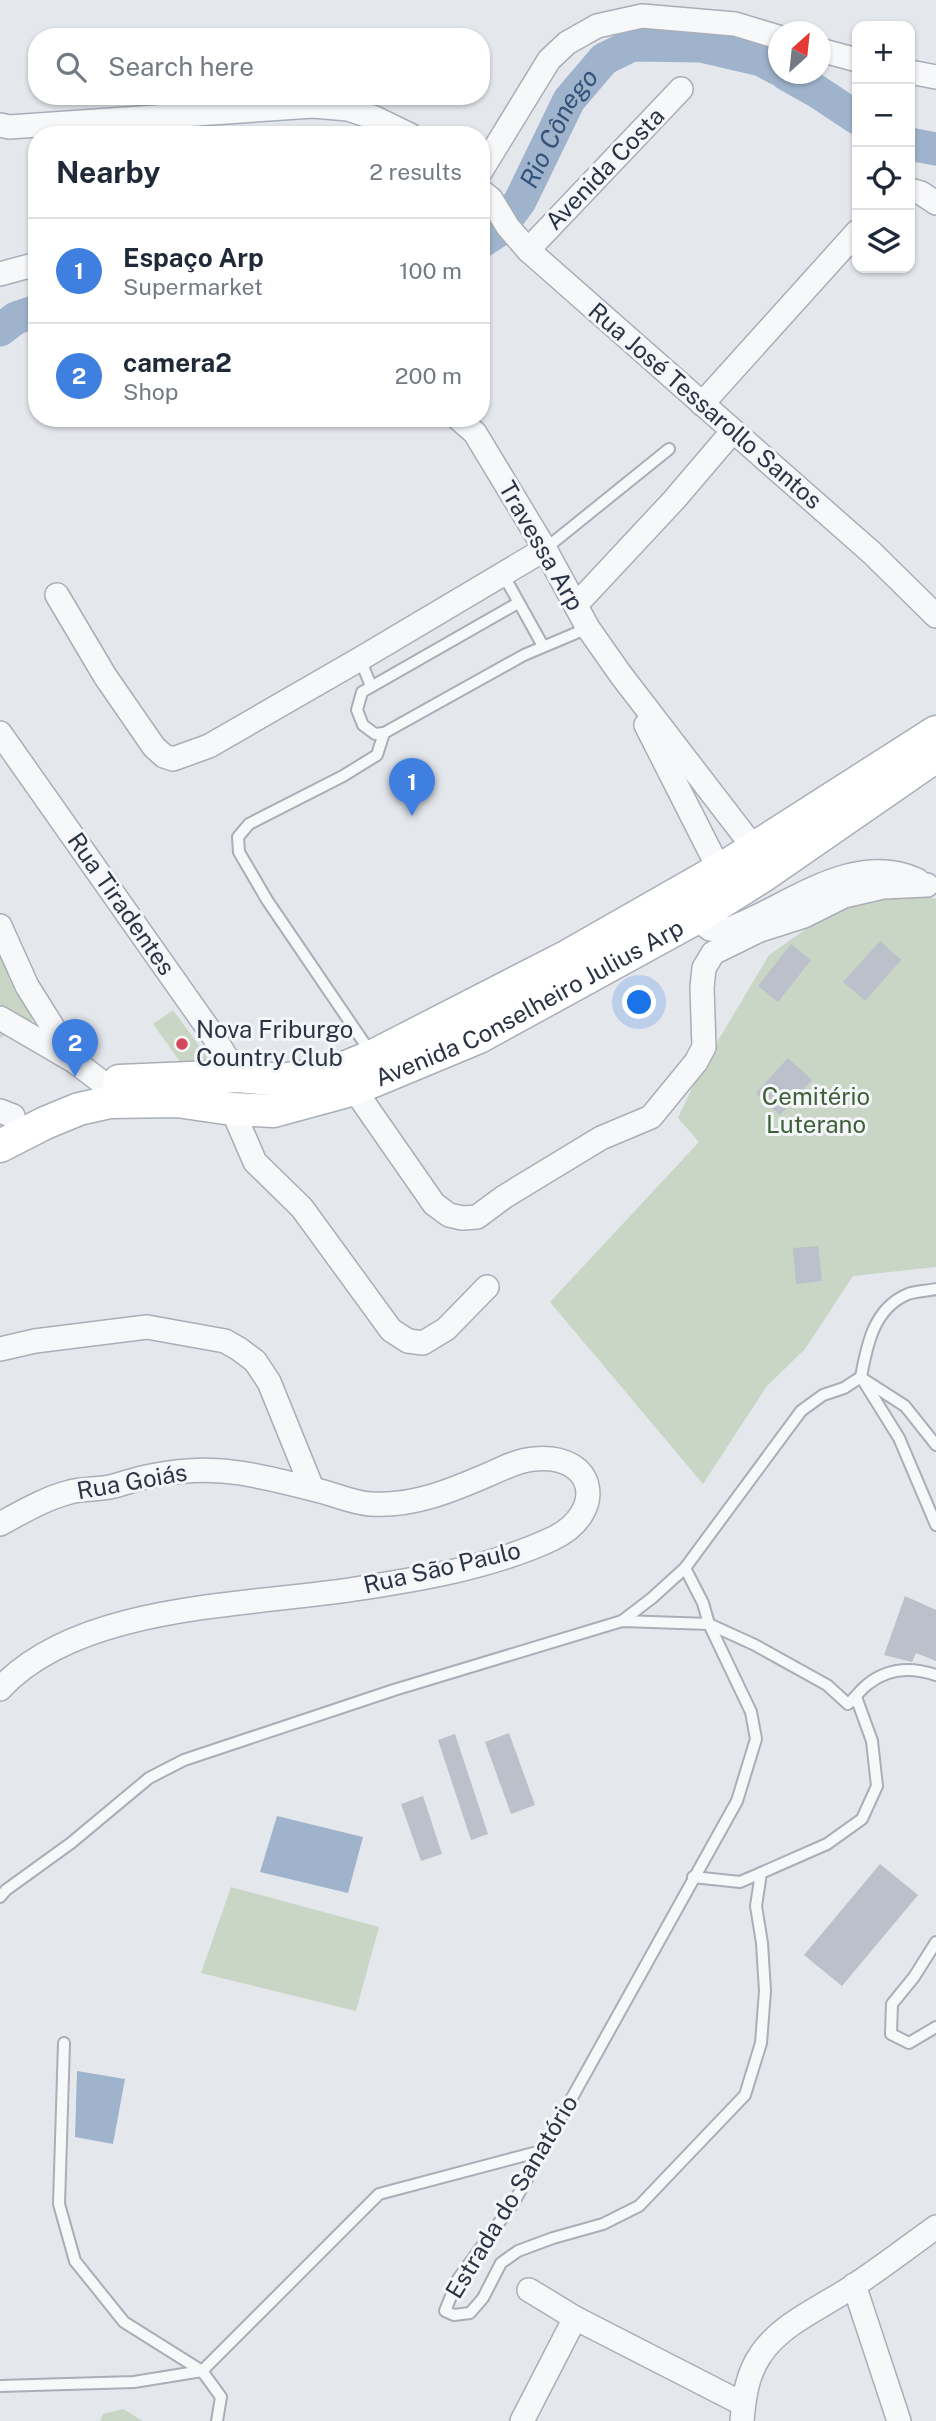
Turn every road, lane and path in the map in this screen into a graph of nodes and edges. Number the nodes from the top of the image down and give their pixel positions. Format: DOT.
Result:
graph roads {
  1 [pos="768,34"];
  2 [pos="831,53"];
  3 [pos="852,59"];
  4 [pos="915,73"];
  5 [pos="936,77"];
  6 [pos="681,89"];
  7 [pos="0,125"];
  8 [pos="391,126"];
  9 [pos="490,156"];
  10 [pos="915,191"];
  11 [pos="490,201"];
  12 [pos="936,203"];
  13 [pos="852,238"];
  14 [pos="528,250"];
  15 [pos="28,266"];
  16 [pos="0,274"];
  17 [pos="702,404"];
  18 [pos="468,427"];
  19 [pos="732,432"];
  20 [pos="669,449"];
  21 [pos="545,549"];
  22 [pos="503,574"];
  23 [pos="57,595"];
  24 [pos="518,603"];
  25 [pos="576,605"];
  26 [pos="936,616"];
  27 [pos="588,628"];
  28 [pos="543,646"];
  29 [pos="360,659"];
  30 [pos="621,676"];
  31 [pos="371,686"];
  32 [pos="936,732"];
  33 [pos="0,733"];
  34 [pos="384,733"];
  35 [pos="936,756"];
  36 [pos="754,848"];
  37 [pos="719,869"];
  38 [pos="932,886"];
  39 [pos="696,918"];
  40 [pos="0,926"];
  41 [pos="0,1018"];
  42 [pos="373,1056"];
  43 [pos="74,1061"];
  44 [pos="238,1076"];
  45 [pos="103,1083"];
  46 [pos="354,1089"];
  47 [pos="232,1109"];
  48 [pos="4,1117"];
  49 [pos="0,1146"];
  50 [pos="487,1287"];
  51 [pos="936,1289"];
  52 [pos="0,1349"];
  53 [pos="861,1377"];
  54 [pos="936,1445"];
  55 [pos="312,1488"];
  56 [pos="0,1524"];
  57 [pos="936,1525"];
  58 [pos="685,1568"];
  59 [pos="622,1621"];
  60 [pos="709,1625"];
  61 [pos="936,1675"];
  62 [pos="0,1689"];
  63 [pos="856,1697"];
  64 [pos="761,1874"];
  65 [pos="693,1877"];
  66 [pos="0,1897"];
  67 [pos="936,1942"];
  68 [pos="936,2027"];
  69 [pos="64,2043"];
  70 [pos="541,2151"];
  71 [pos="936,2227"];
  72 [pos="854,2286"];
  73 [pos="529,2290"];
  74 [pos="575,2318"];
  75 [pos="202,2371"];
  76 [pos="0,2386"];
  77 [pos="743,2412"];
  78 [pos="217,2421"];
  79 [pos="522,2421"];
  80 [pos="899,2421"];
  1 -- 9 [label="street"];
  2 -- 3 [label="street"];
  4 -- 5 [label="street"];
  6 -- 14 [label="street, Avenida Costa"];
  7 -- 8 [label="street"];
  10 -- 12 [label="street"];
  11 -- 14 [label="street, Rua José Tessarollo Santos"];
  13 -- 17 [label="street"];
  14 -- 17 [label="street, Rua José Tessarollo Santos"];
  15 -- 16 [label="street"];
  17 -- 19 [label="street, Rua José Tessarollo Santos"];
  18 -- 21 [label="street, Travessa Arp"];
  19 -- 25 [label="street"];
  19 -- 26 [label="street, Rua José Tessarollo Santos"];
  20 -- 21 [label="lane"];
  21 -- 22 [label="street"];
  21 -- 25 [label="street, Travessa Arp"];
  22 -- 24 [label="lane"];
  22 -- 29 [label="street"];
  23 -- 29 [label="street"];
  24 -- 28 [label="lane"];
  24 -- 31 [label="lane"];
  25 -- 27 [label="street, Travessa Arp"];
  27 -- 28 [label="lane"];
  27 -- 30 [label="street, Travessa Arp"];
  28 -- 34 [label="lane"];
  29 -- 31 [label="lane"];
  30 -- 36 [label="street, Travessa Arp"];
  30 -- 37 [label="street, Travessa Arp"];
  31 -- 34 [label="lane"];
  32 -- 36 [label="main road, Avenida Conselheiro Julius Arp"];
  33 -- 44 [label="street, Rua Tiradentes"];
  34 -- 42 [label="lane"];
  35 -- 39 [label="main road, Avenida Conselheiro Julius Arp"];
  36 -- 37 [label="main road, Avenida Conselheiro Julius Arp"];
  37 -- 42 [label="main road, Avenida Conselheiro Julius Arp"];
  38 -- 39 [label="street"];
  38 -- 46 [label="street"];
  39 -- 46 [label="main road, Avenida Conselheiro Julius Arp"];
  40 -- 43 [label="street"];
  41 -- 43 [label="street"];
  42 -- 44 [label="main road, Avenida Conselheiro Julius Arp"];
  43 -- 45 [label="street"];
  44 -- 45 [label="main road, Avenida Conselheiro Julius Arp"];
  45 -- 48 [label="main road, Avenida Conselheiro Julius Arp"];
  46 -- 47 [label="main road, Avenida Conselheiro Julius Arp"];
  47 -- 49 [label="main road, Avenida Conselheiro Julius Arp"];
  47 -- 50 [label="street"];
  51 -- 53 [label="lane"];
  52 -- 55 [label="street"];
  53 -- 54 [label="lane"];
  53 -- 57 [label="lane"];
  53 -- 58 [label="lane"];
  55 -- 56 [label="street, Rua Goiás"];
  55 -- 62 [label="street, Rua São Paulo"];
  58 -- 59 [label="lane"];
  58 -- 60 [label="lane, Estrada do Sanatório"];
  59 -- 60 [label="lane"];
  59 -- 66 [label="lane"];
  60 -- 63 [label="lane"];
  60 -- 65 [label="lane, Estrada do Sanatório"];
  61 -- 63 [label="lane"];
  63 -- 64 [label="lane"];
  64 -- 65 [label="lane"];
  64 -- 70 [label="lane, Estrada do Sanatório"];
  65 -- 70 [label="lane, Estrada do Sanatório"];
  67 -- 68 [label="lane"];
  69 -- 75 [label="lane"];
  70 -- 75 [label="lane"];
  71 -- 72 [label="street"];
  72 -- 77 [label="street"];
  72 -- 80 [label="street"];
  73 -- 74 [label="street"];
  74 -- 77 [label="street"];
  74 -- 79 [label="street"];
  75 -- 76 [label="lane"];
  75 -- 78 [label="lane"];
}
